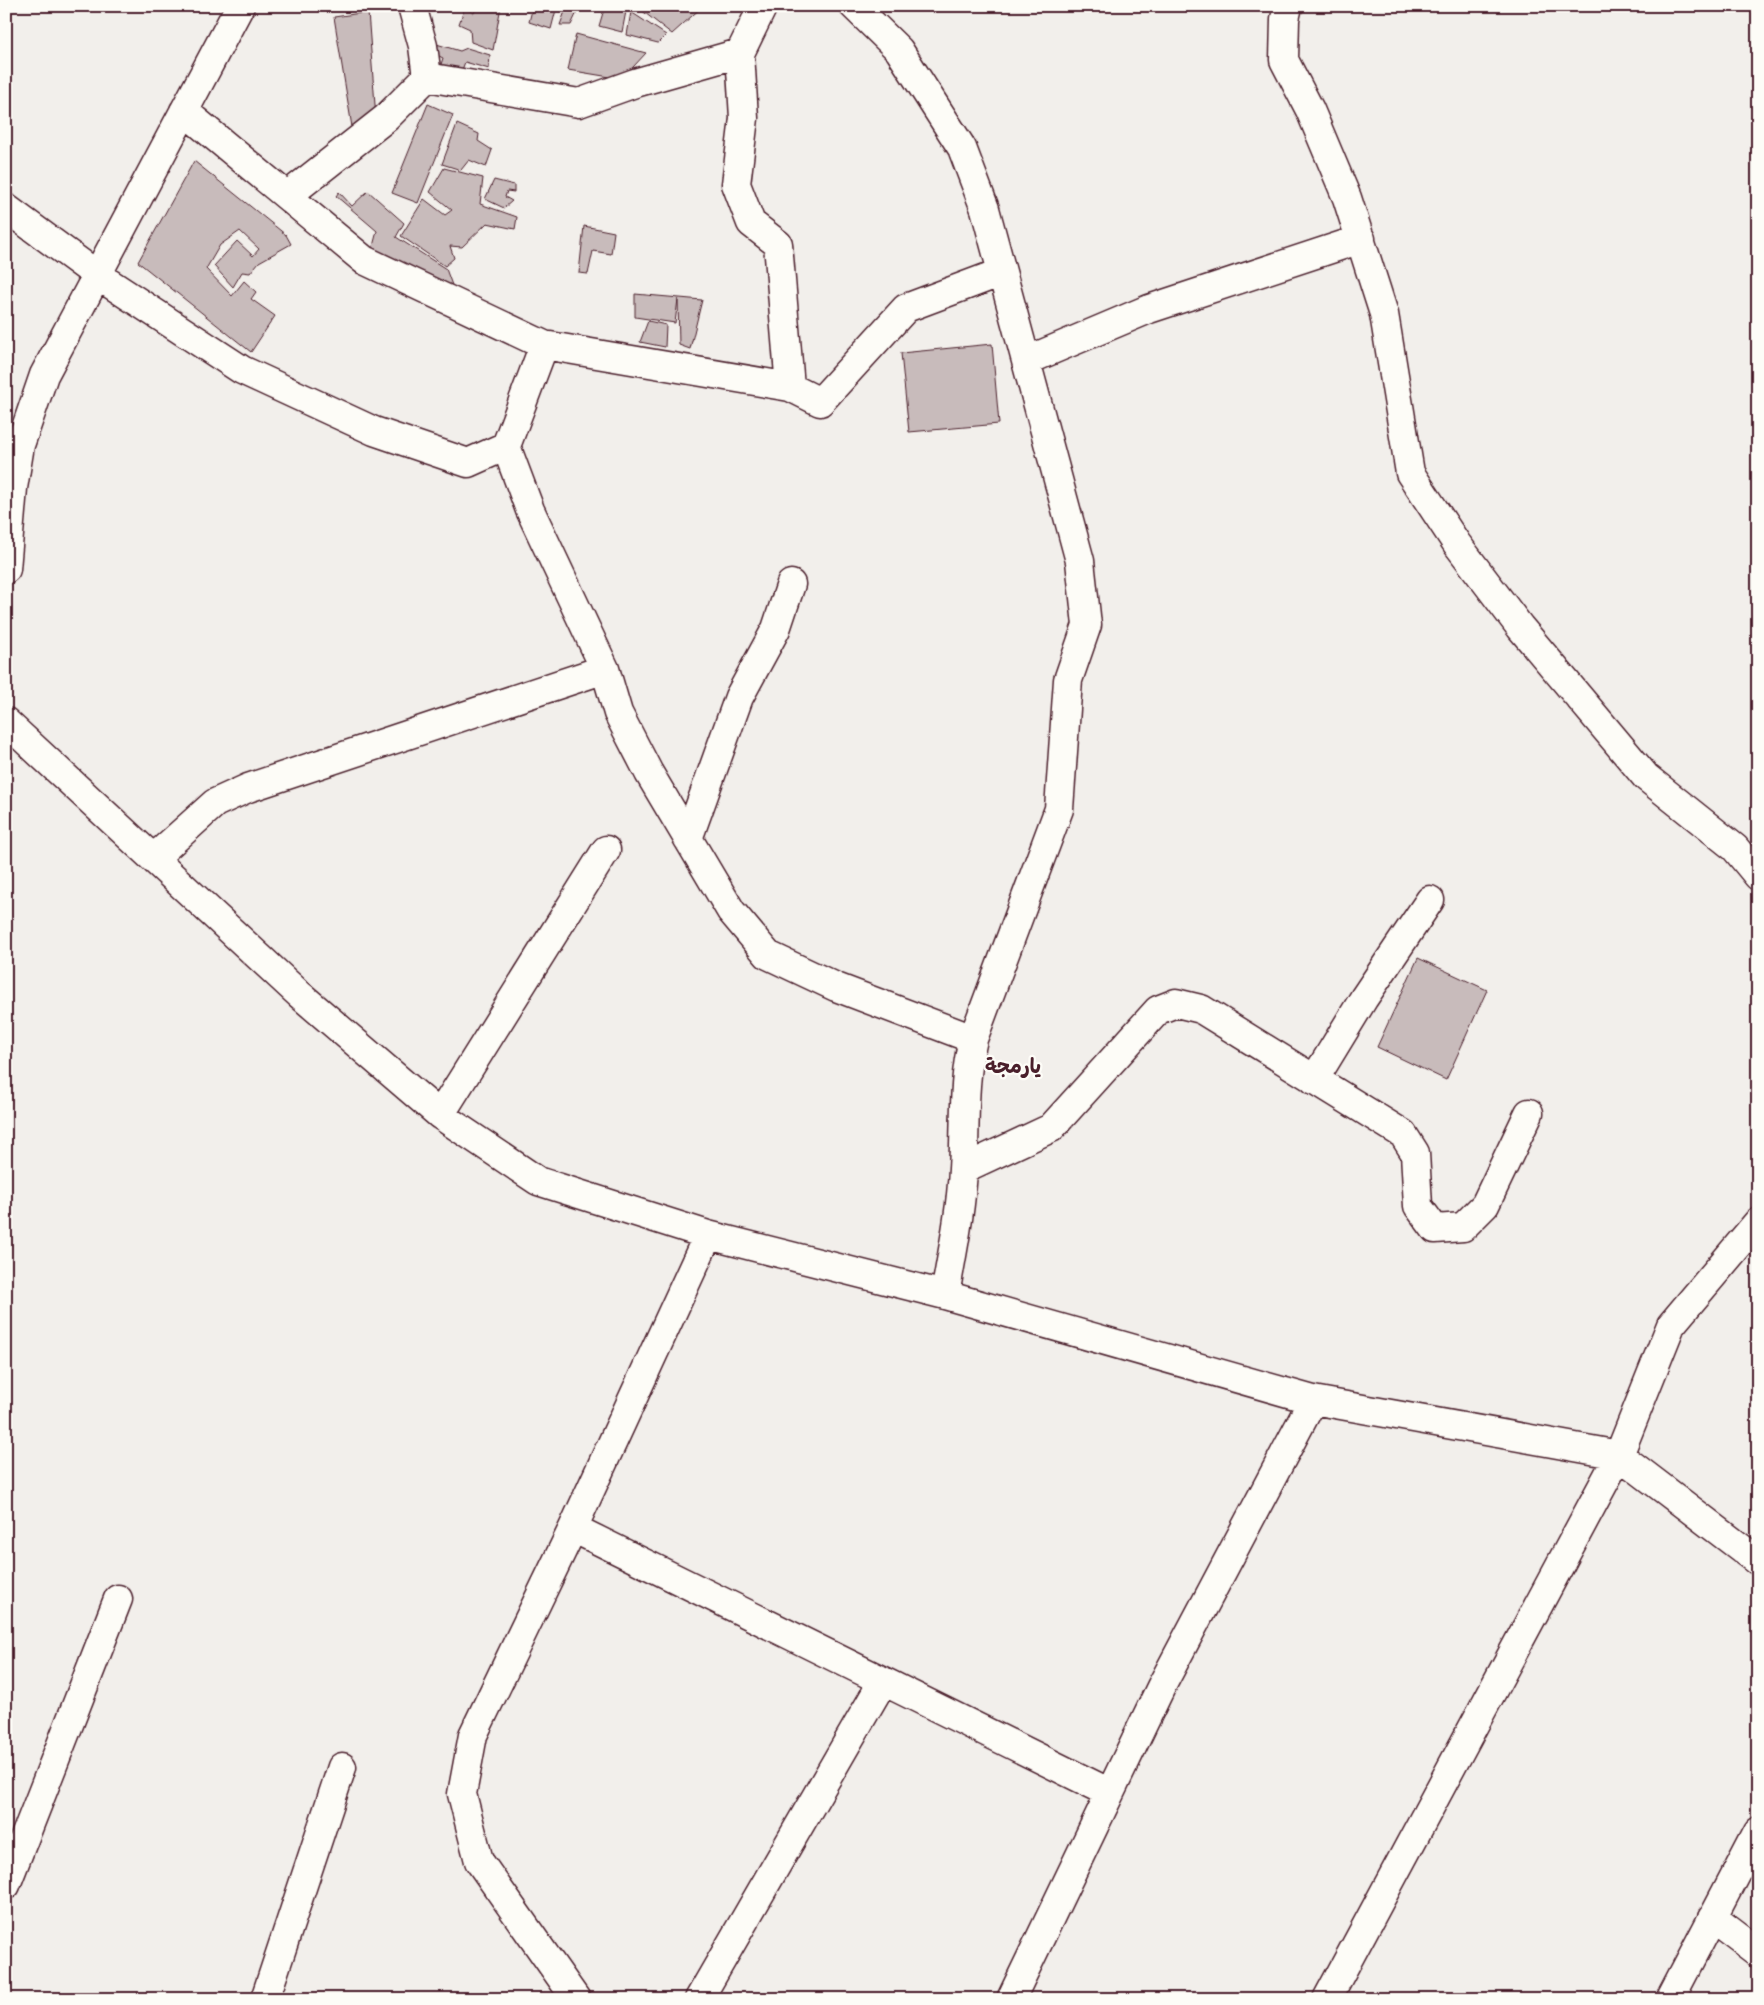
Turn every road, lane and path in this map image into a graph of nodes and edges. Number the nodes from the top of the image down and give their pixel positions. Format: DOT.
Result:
graph roads {
  1 [pos="240,6"];
  2 [pos="412,6"];
  3 [pos="763,6"];
  4 [pos="854,6"];
  5 [pos="1288,6"];
  6 [pos="740,53"];
  7 [pos="427,77"];
  8 [pos="184,111"];
  9 [pos="287,196"];
  10 [pos="6,208"];
  11 [pos="1360,240"];
  12 [pos="1002,272"];
  13 [pos="97,275"];
  14 [pos="544,345"];
  15 [pos="1026,361"];
  16 [pos="790,387"];
  17 [pos="506,446"];
  18 [pos="6,569"];
  19 [pos="791,584"];
  20 [pos="605,669"];
  21 [pos="6,722"];
  22 [pos="688,839"];
  23 [pos="606,850"];
  24 [pos="154,858"];
  25 [pos="1758,876"];
  26 [pos="1430,900"];
  27 [pos="973,1039"];
  28 [pos="1314,1080"];
  29 [pos="1530,1114"];
  30 [pos="440,1115"];
  31 [pos="964,1169"];
  32 [pos="1758,1222"];
  33 [pos="708,1235"];
  34 [pos="945,1295"];
  35 [pos="1313,1400"];
  36 [pos="1619,1454"];
  37 [pos="573,1528"];
  38 [pos="1758,1561"];
  39 [pos="118,1600"];
  40 [pos="883,1681"];
  41 [pos="342,1767"];
  42 [pos="1110,1793"];
  43 [pos="1758,1831"];
  44 [pos="7,1880"];
  45 [pos="1712,1917"];
  46 [pos="1758,1952"];
  47 [pos="265,1999"];
  48 [pos="576,1999"];
  49 [pos="699,1999"];
  50 [pos="1012,1999"];
  51 [pos="1327,1999"];
  52 [pos="1670,1999"];
  1 -- 8 [label="street"];
  2 -- 7 [label="street"];
  3 -- 6 [label="street"];
  4 -- 12 [label="street"];
  5 -- 11 [label="street"];
  6 -- 7 [label="street"];
  6 -- 16 [label="street"];
  7 -- 9 [label="street"];
  8 -- 9 [label="street"];
  8 -- 13 [label="street"];
  9 -- 14 [label="street"];
  10 -- 13 [label="street"];
  11 -- 15 [label="street"];
  11 -- 25 [label="street"];
  12 -- 15 [label="street"];
  12 -- 16 [label="street"];
  13 -- 17 [label="street"];
  13 -- 18 [label="street"];
  14 -- 16 [label="street"];
  14 -- 17 [label="street"];
  15 -- 27 [label="street"];
  17 -- 20 [label="street"];
  19 -- 22 [label="street"];
  20 -- 22 [label="street"];
  20 -- 24 [label="street"];
  21 -- 24 [label="street"];
  22 -- 27 [label="street"];
  23 -- 30 [label="street"];
  24 -- 30 [label="street"];
  26 -- 28 [label="street"];
  27 -- 31 [label="street"];
  28 -- 29 [label="street"];
  28 -- 31 [label="street"];
  30 -- 33 [label="street"];
  31 -- 34 [label="street"];
  32 -- 36 [label="street"];
  33 -- 34 [label="street"];
  33 -- 37 [label="street"];
  34 -- 35 [label="street"];
  35 -- 36 [label="street"];
  35 -- 42 [label="street"];
  36 -- 38 [label="street"];
  36 -- 51 [label="street"];
  37 -- 40 [label="street"];
  37 -- 48 [label="street"];
  39 -- 44 [label="street"];
  40 -- 42 [label="street"];
  40 -- 49 [label="street"];
  41 -- 47 [label="street"];
  42 -- 50 [label="street"];
  43 -- 45 [label="street"];
  45 -- 46 [label="street"];
  45 -- 52 [label="street"];
}
